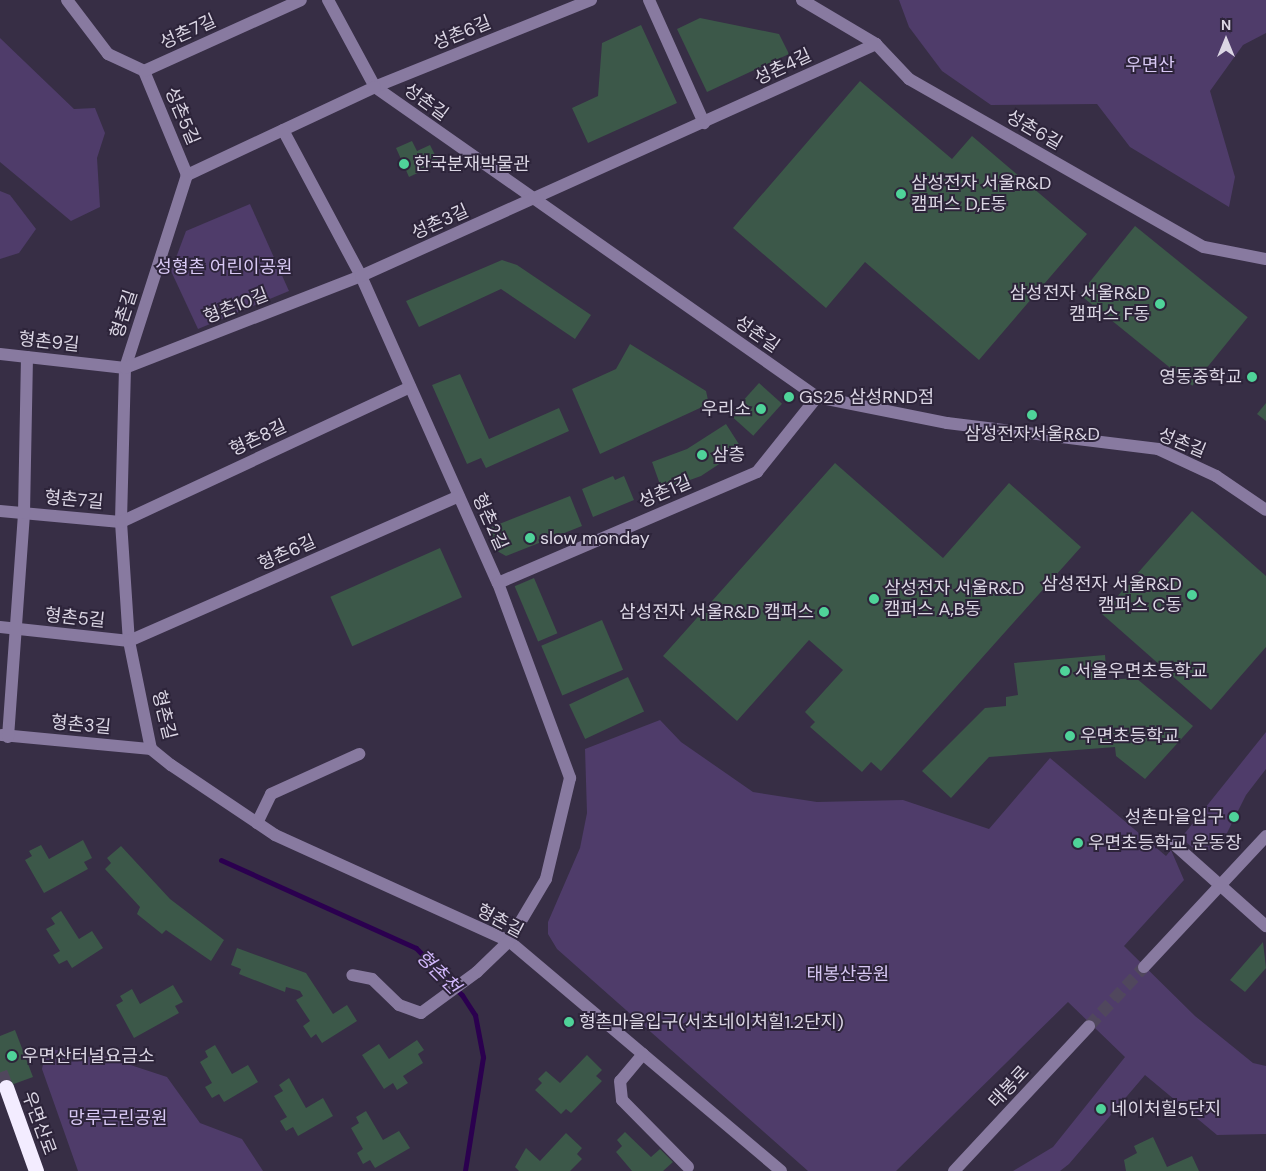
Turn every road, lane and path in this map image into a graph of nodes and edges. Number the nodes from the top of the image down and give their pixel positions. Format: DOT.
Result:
graph roads {
  1 [pos="67,0"];
  2 [pos="301,0"];
  3 [pos="328,0"];
  4 [pos="591,0"];
  5 [pos="649,0"];
  6 [pos="802,0"];
  7 [pos="876,44"];
  8 [pos="144,71"];
  9 [pos="374,87"];
  10 [pos="704,123"];
  11 [pos="283,130"];
  12 [pos="187,174"];
  13 [pos="533,200"];
  14 [pos="1266,258"];
  15 [pos="361,276"];
  16 [pos="0,354"];
  17 [pos="27,357"];
  18 [pos="125,368"];
  19 [pos="410,387"];
  20 [pos="817,397"];
  21 [pos="460,496"];
  22 [pos="1266,510"];
  23 [pos="0,511"];
  24 [pos="24,513"];
  25 [pos="121,522"];
  26 [pos="498,583"];
  27 [pos="0,627"];
  28 [pos="17,629"];
  29 [pos="129,641"];
  30 [pos="4,736"];
  31 [pos="152,748"];
  32 [pos="359,754"];
  33 [pos="257,823"];
  34 [pos="1266,836"];
  35 [pos="1175,845"];
  36 [pos="1219,887"];
  37 [pos="1266,926"];
  38 [pos="509,941"];
  39 [pos="1144,967"];
  40 [pos="352,975"];
  41 [pos="1089,1026"];
  42 [pos="642,1054"];
  43 [pos="6,1087"];
  44 [pos="688,1167"];
  45 [pos="36,1171"];
  46 [pos="781,1171"];
  47 [pos="954,1171"];
  1 -- 8 [label="street"];
  2 -- 8 [label="street, 성촌7길"];
  3 -- 9 [label="street, 성촌길"];
  4 -- 9 [label="street, 성촌6길"];
  5 -- 10 [label="street"];
  6 -- 7 [label="street, 성촌6길"];
  7 -- 10 [label="street, 성촌4길"];
  7 -- 14 [label="street, 성촌6길"];
  8 -- 12 [label="street, 성촌5길"];
  9 -- 11 [label="street"];
  9 -- 13 [label="street, 성촌길"];
  10 -- 13 [label="street, 성촌4길"];
  11 -- 12 [label="street"];
  11 -- 15 [label="street, 형촌2길"];
  12 -- 18 [label="street, 형촌길"];
  13 -- 15 [label="street, 성촌3길"];
  13 -- 20 [label="street, 성촌길"];
  15 -- 18 [label="street, 형촌10길"];
  15 -- 19 [label="street, 형촌2길"];
  16 -- 17 [label="street, 형촌9길"];
  17 -- 18 [label="street, 형촌9길"];
  17 -- 24 [label="street, 형촌7길"];
  18 -- 25 [label="street, 형촌길"];
  19 -- 21 [label="street, 형촌2길"];
  19 -- 25 [label="street, 형촌8길"];
  20 -- 22 [label="street, 성촌길"];
  20 -- 26 [label="street, 성촌1길"];
  21 -- 26 [label="street, 형촌2길"];
  21 -- 29 [label="street, 형촌6길"];
  23 -- 24 [label="street, 형촌7길"];
  24 -- 25 [label="street, 형촌7길"];
  24 -- 28 [label="street"];
  25 -- 29 [label="street, 형촌길"];
  26 -- 38 [label="street, 형촌2길"];
  27 -- 28 [label="street, 형촌5길"];
  28 -- 29 [label="street, 형촌5길"];
  28 -- 30 [label="street, 형촌3길"];
  29 -- 31 [label="street, 형촌길"];
  30 -- 31 [label="street, 형촌3길"];
  31 -- 33 [label="street, 형촌길"];
  32 -- 33 [label="street"];
  33 -- 38 [label="street, 형촌길"];
  34 -- 36 [label="street"];
  35 -- 36 [label="street"];
  36 -- 37 [label="street"];
  36 -- 39 [label="street"];
  38 -- 40 [label="street, 형촌2길"];
  38 -- 42 [label="street, 형촌길"];
  41 -- 47 [label="street, 태봉로"];
  42 -- 44 [label="street"];
  42 -- 46 [label="street, 형촌길"];
  43 -- 45 [label="highway, 우면산로"];
}
